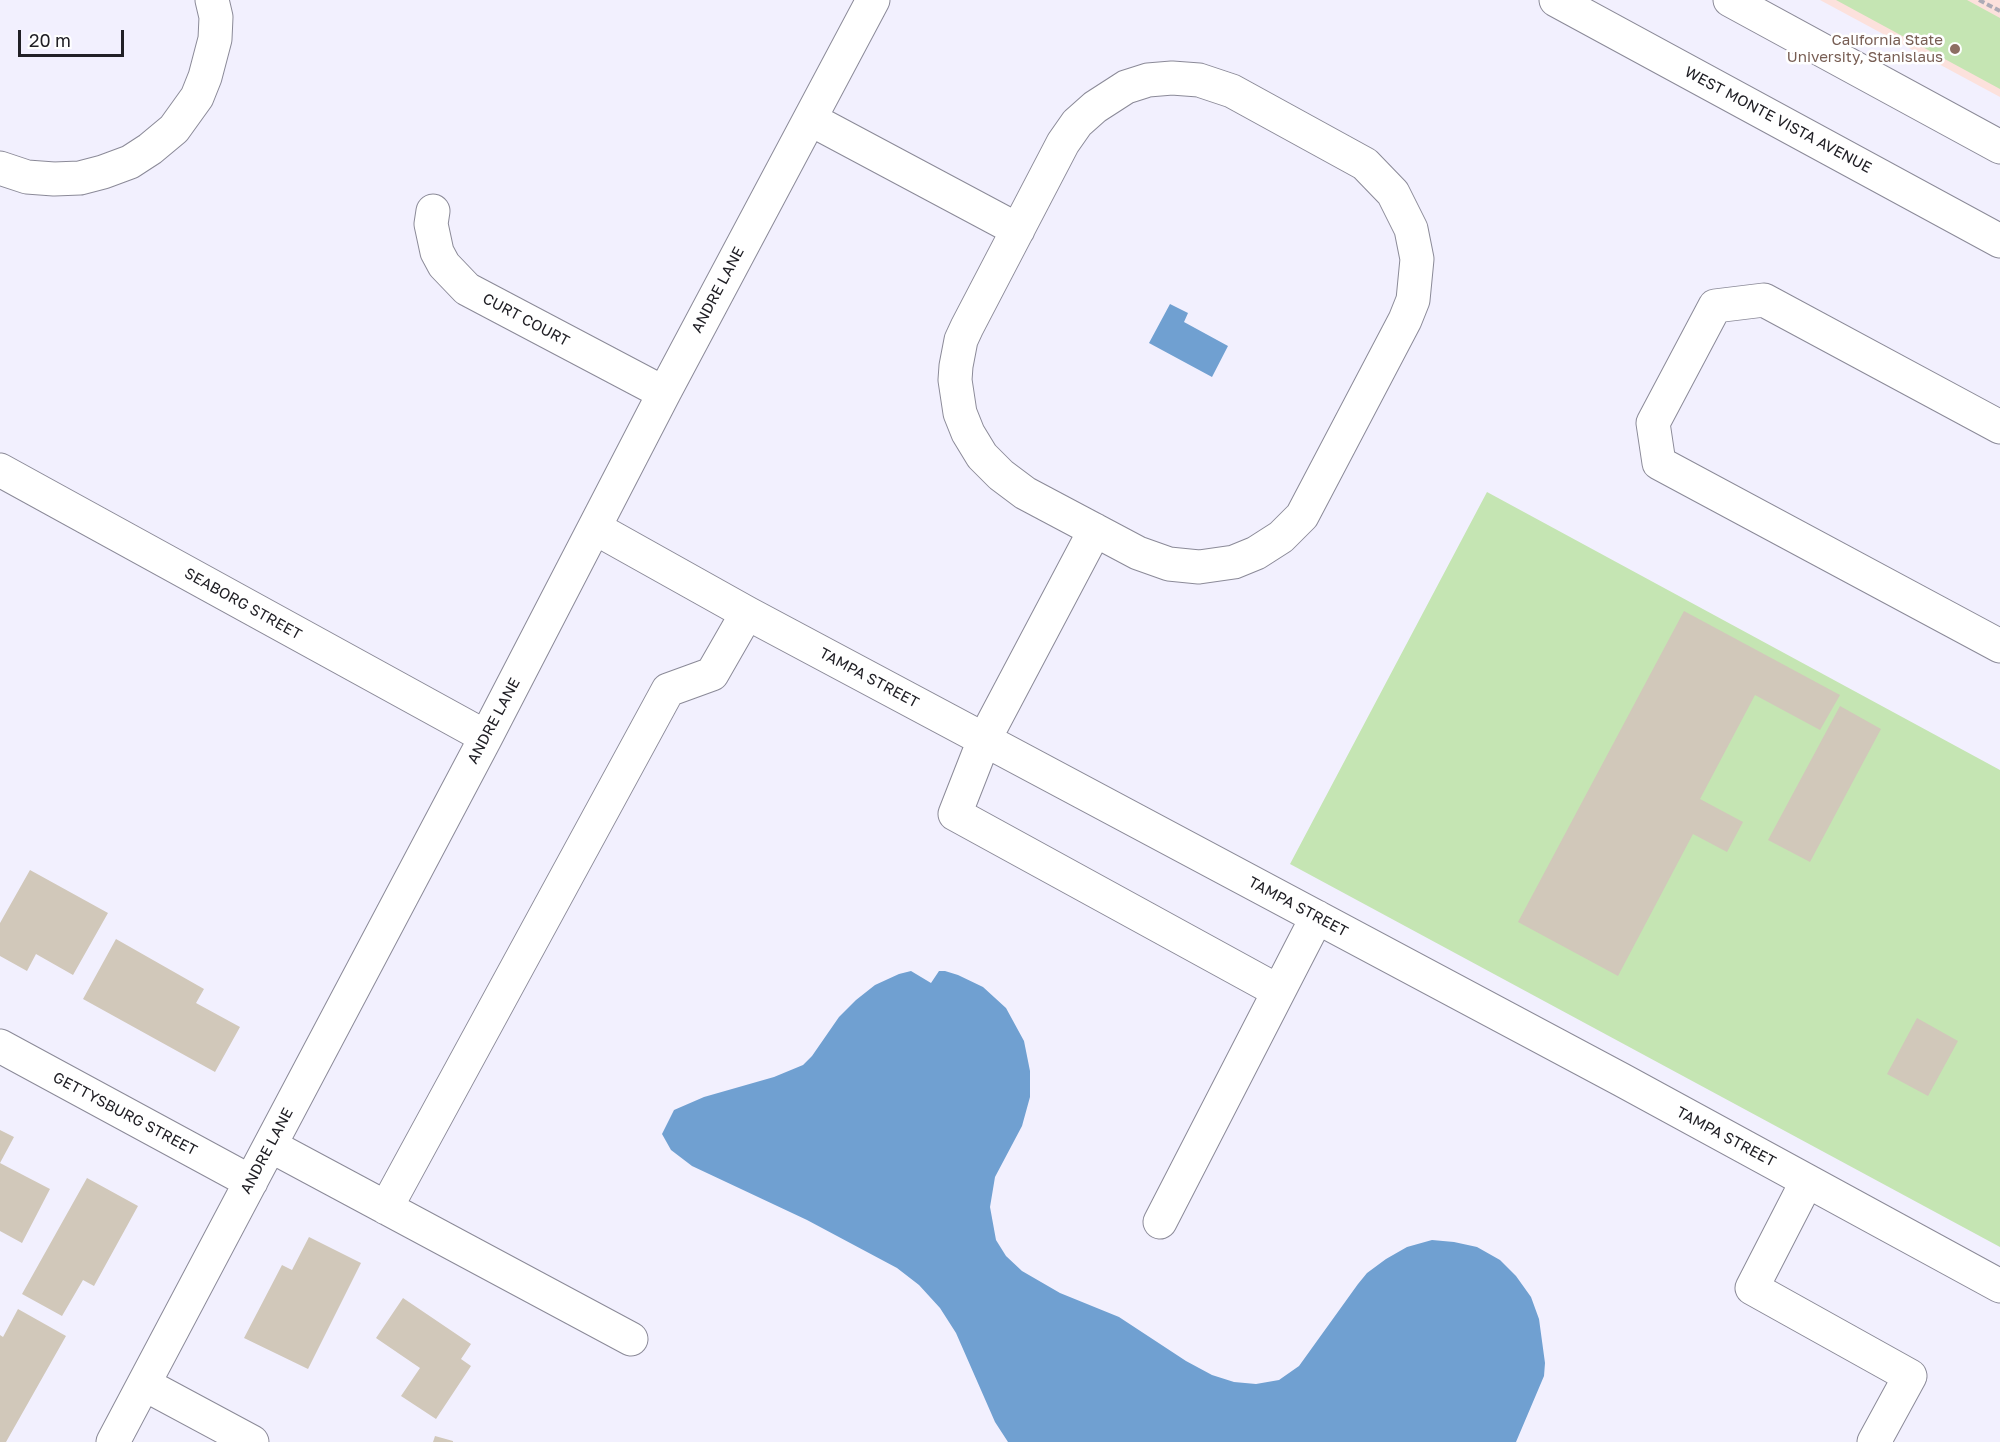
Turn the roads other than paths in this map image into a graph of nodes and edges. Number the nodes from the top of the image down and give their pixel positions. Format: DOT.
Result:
graph roads {
  1 [pos="212,0"];
  2 [pos="873,0"];
  3 [pos="1556,0"];
  4 [pos="1730,0"];
  5 [pos="810,119"];
  6 [pos="2000,147"];
  7 [pos="0,168"];
  8 [pos="433,211"];
  9 [pos="1018,230"];
  10 [pos="2000,241"];
  11 [pos="663,393"];
  12 [pos="2000,427"];
  13 [pos="0,470"];
  14 [pos="595,528"];
  15 [pos="1095,530"];
  16 [pos="747,613"];
  17 [pos="2000,646"];
  18 [pos="486,737"];
  19 [pos="984,740"];
  20 [pos="1317,917"];
  21 [pos="1278,991"];
  22 [pos="0,1046"];
  23 [pos="271,1146"];
  24 [pos="1807,1181"];
  25 [pos="251,1182"];
  26 [pos="386,1208"];
  27 [pos="1160,1222"];
  28 [pos="2000,1286"];
  29 [pos="631,1339"];
  30 [pos="144,1384"];
  31 [pos="113,1442"];
  32 [pos="252,1442"];
  33 [pos="1874,1442"];
  1 -- 7 [label="street"];
  2 -- 5 [label="street, ANDRE LANE"];
  3 -- 10 [label="street, WEST MONTE VISTA AVENUE"];
  4 -- 6 [label="street"];
  5 -- 9 [label="street"];
  5 -- 11 [label="street, ANDRE LANE"];
  8 -- 11 [label="street, CURT COURT"];
  9 -- 15 [label="street"];
  9 -- 15 [label="street"];
  11 -- 14 [label="street, ANDRE LANE"];
  12 -- 17 [label="street"];
  13 -- 18 [label="street, SEABORG STREET"];
  14 -- 16 [label="street, TAMPA STREET"];
  14 -- 18 [label="street, ANDRE LANE"];
  15 -- 19 [label="street"];
  16 -- 19 [label="street, TAMPA STREET"];
  16 -- 26 [label="street"];
  18 -- 23 [label="street, ANDRE LANE"];
  19 -- 20 [label="street, TAMPA STREET"];
  19 -- 21 [label="street"];
  20 -- 21 [label="street"];
  20 -- 24 [label="street, TAMPA STREET"];
  21 -- 27 [label="street"];
  22 -- 25 [label="street, GETTYSBURG STREET"];
  23 -- 25 [label="street, ANDRE LANE"];
  23 -- 26 [label="street"];
  24 -- 28 [label="street, TAMPA STREET"];
  24 -- 33 [label="street"];
  25 -- 30 [label="street, ANDRE LANE"];
  26 -- 29 [label="street"];
  30 -- 31 [label="street, ANDRE LANE"];
  30 -- 32 [label="street"];
}
